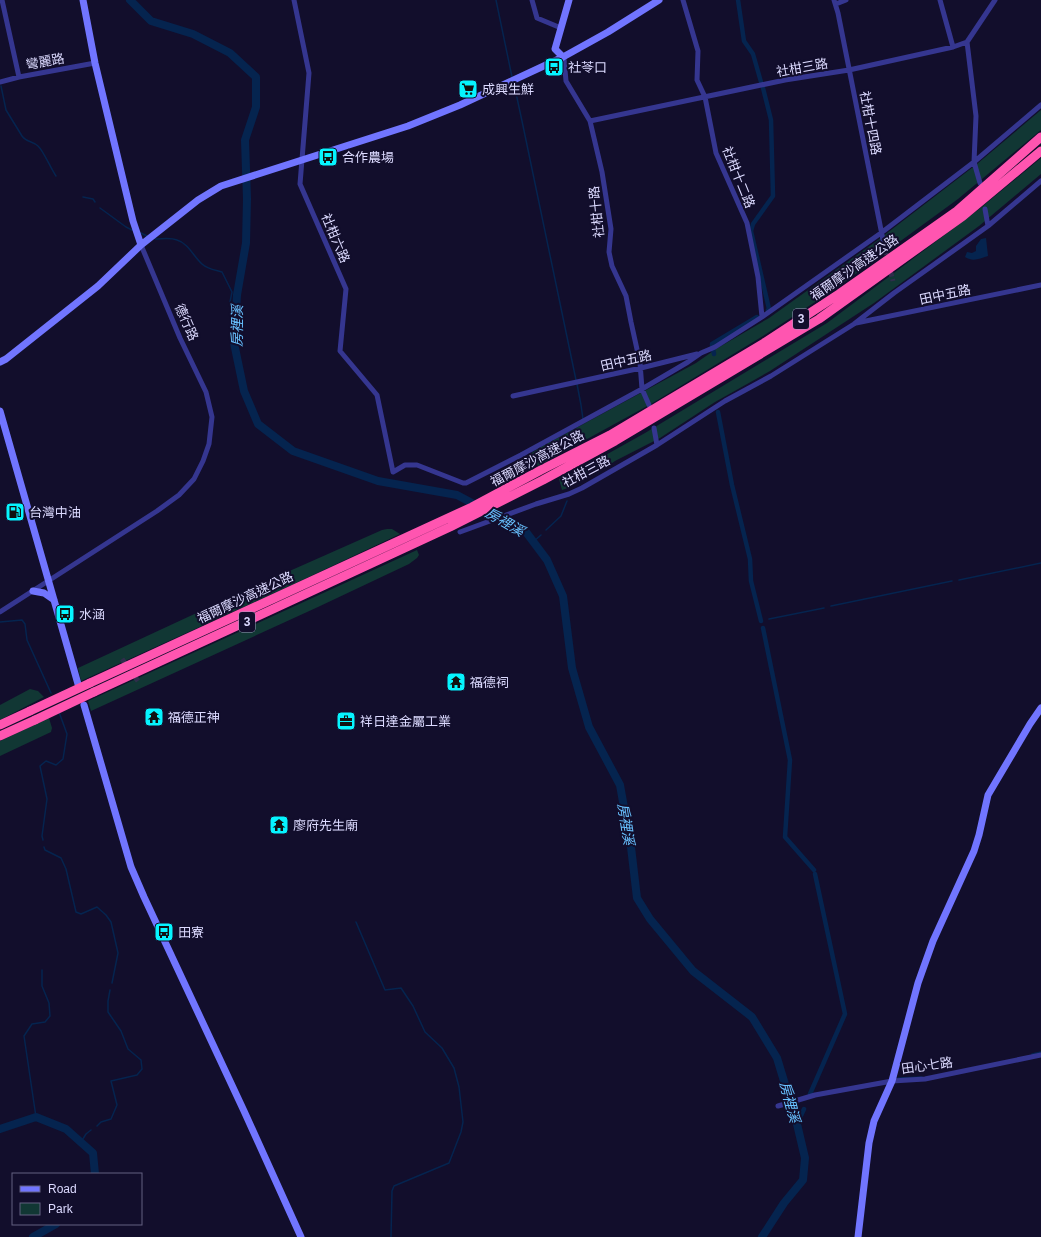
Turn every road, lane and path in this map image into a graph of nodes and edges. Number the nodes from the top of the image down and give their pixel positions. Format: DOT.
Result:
graph roads {
  1 [pos="2,0"];
  2 [pos="83,0"];
  3 [pos="294,0"];
  4 [pos="532,0"];
  5 [pos="569,0"];
  6 [pos="660,0"];
  7 [pos="683,0"];
  8 [pos="846,0"];
  9 [pos="940,0"];
  10 [pos="995,0"];
  11 [pos="835,2"];
  12 [pos="561,28"];
  13 [pos="967,42"];
  14 [pos="953,47"];
  15 [pos="563,57"];
  16 [pos="95,63"];
  17 [pos="849,70"];
  18 [pos="19,77"];
  19 [pos="0,82"];
  20 [pos="705,96"];
  21 [pos="1041,105"];
  22 [pos="590,121"];
  23 [pos="1041,138"];
  24 [pos="1041,151"];
  25 [pos="302,159"];
  26 [pos="974,162"];
  27 [pos="1041,181"];
  28 [pos="980,183"];
  29 [pos="985,209"];
  30 [pos="988,226"];
  31 [pos="881,233"];
  32 [pos="141,245"];
  33 [pos="885,250"];
  34 [pos="1041,285"];
  35 [pos="762,317"];
  36 [pos="854,324"];
  37 [pos="704,352"];
  38 [pos="0,362"];
  39 [pos="641,368"];
  40 [pos="642,389"];
  41 [pos="512,396"];
  42 [pos="649,405"];
  43 [pos="0,411"];
  44 [pos="654,428"];
  45 [pos="657,444"];
  46 [pos="460,532"];
  47 [pos="396,547"];
  48 [pos="49,580"];
  49 [pos="33,591"];
  50 [pos="54,600"];
  51 [pos="0,612"];
  52 [pos="78,684"];
  53 [pos="84,705"];
  54 [pos="1041,708"];
  55 [pos="0,725"];
  56 [pos="0,736"];
  57 [pos="1041,1055"];
  58 [pos="892,1081"];
  59 [pos="779,1106"];
  60 [pos="301,1237"];
  61 [pos="858,1237"];
  1 -- 18 [label="street"];
  2 -- 16 [label="main road, 德行路"];
  3 -- 25 [label="street, 社柑六路"];
  4 -- 12 [label="street"];
  5 -- 12 [label="main road"];
  6 -- 15 [label="main road"];
  7 -- 20 [label="street, 社柑十二路"];
  8 -- 11 [label="street"];
  9 -- 14 [label="street"];
  10 -- 13 [label="street"];
  11 -- 17 [label="street, 社柑十四路"];
  12 -- 15 [label="main road"];
  13 -- 14 [label="street, 社柑三路"];
  13 -- 26 [label="street"];
  14 -- 17 [label="street, 社柑三路"];
  15 -- 22 [label="street, 社柑十路"];
  15 -- 25 [label="main road"];
  16 -- 18 [label="street, 彎麗路"];
  16 -- 32 [label="main road, 德行路"];
  17 -- 20 [label="street, 社柑三路"];
  17 -- 31 [label="street, 社柑十四路"];
  18 -- 19 [label="street, 彎麗路"];
  20 -- 22 [label="street, 社柑三路"];
  20 -- 35 [label="street, 社柑十二路"];
  21 -- 26 [label="street"];
  22 -- 39 [label="street, 社柑十路"];
  23 -- 47 [label="highway, 福爾摩沙高速公路 / 3"];
  24 -- 47 [label="highway, 福爾摩沙高速公路 / 3"];
  25 -- 32 [label="main road"];
  25 -- 40 [label="street, 社柑六路"];
  26 -- 28 [label="street"];
  26 -- 31 [label="street"];
  27 -- 30 [label="street"];
  29 -- 30 [label="street"];
  30 -- 36 [label="street"];
  31 -- 33 [label="street, 社柑十四路"];
  31 -- 35 [label="street"];
  32 -- 38 [label="main road"];
  32 -- 48 [label="street, 德行路"];
  34 -- 36 [label="street, 田中五路"];
  35 -- 37 [label="street"];
  36 -- 45 [label="street, 社柑三路"];
  37 -- 39 [label="street, 田中五路"];
  37 -- 40 [label="street"];
  39 -- 40 [label="street, 社柑十路"];
  39 -- 41 [label="street, 田中五路"];
  40 -- 42 [label="street"];
  43 -- 48 [label="main road"];
  44 -- 45 [label="street"];
  45 -- 46 [label="street, 社柑三路"];
  47 -- 55 [label="highway, 福爾摩沙高速公路 / 3, bridge"];
  47 -- 56 [label="highway, 福爾摩沙高速公路 / 3, bridge"];
  48 -- 49 [label="street, 德行路"];
  48 -- 50 [label="main road"];
  49 -- 50 [label="main road"];
  49 -- 51 [label="street, 德行路"];
  50 -- 52 [label="main road"];
  53 -- 60 [label="main road"];
  54 -- 58 [label="main road"];
  57 -- 58 [label="street, 田心七路"];
  58 -- 59 [label="street, 田心七路"];
  58 -- 61 [label="main road"];
}
